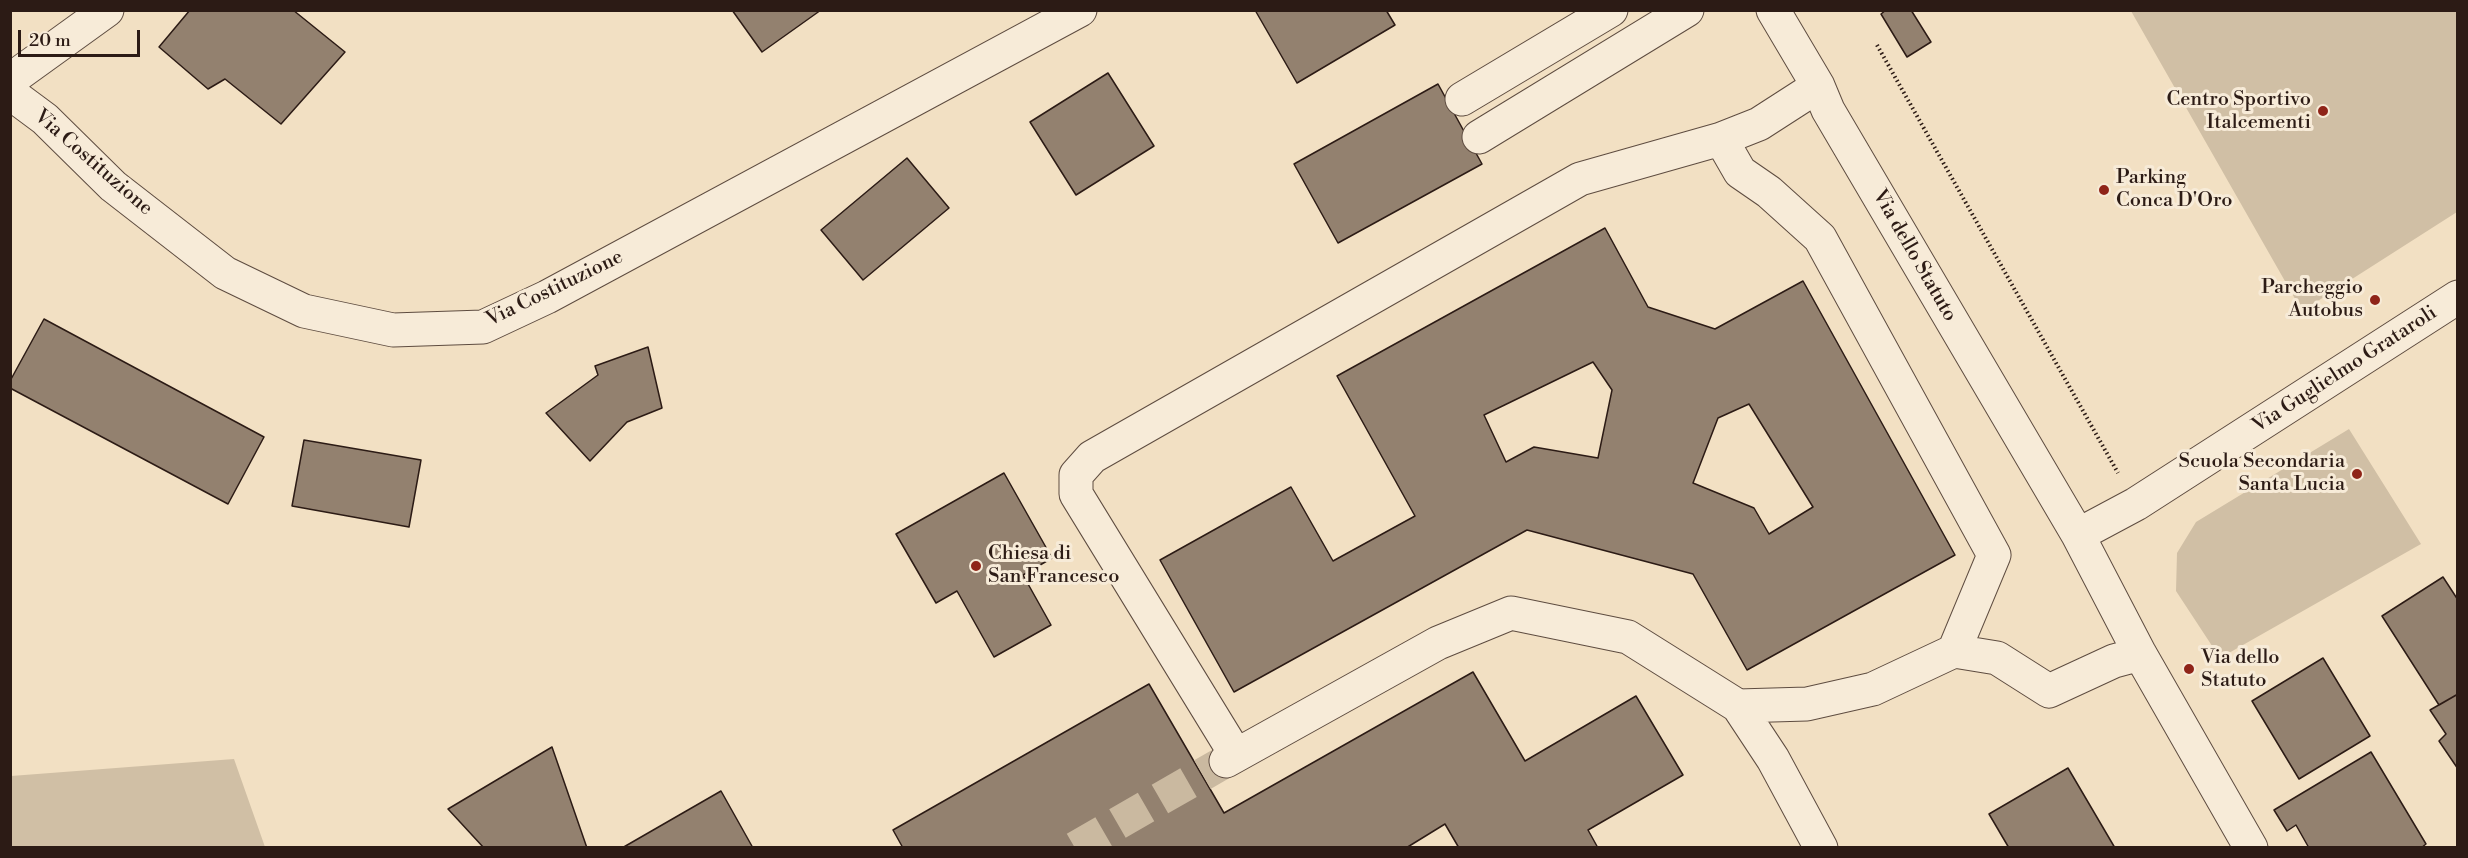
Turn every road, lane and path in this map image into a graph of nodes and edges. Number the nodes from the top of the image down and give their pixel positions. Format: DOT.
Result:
graph roads {
  1 [pos="107,10"];
  2 [pos="1080,10"];
  3 [pos="1611,10"];
  4 [pos="1687,10"];
  5 [pos="1773,10"];
  6 [pos="1877,45"];
  7 [pos="10,80"];
  8 [pos="1818,86"];
  9 [pos="10,93"];
  10 [pos="1462,99"];
  11 [pos="1479,137"];
  12 [pos="1721,139"];
  13 [pos="2457,297"];
  14 [pos="2136,504"];
  15 [pos="2078,535"];
  16 [pos="1954,651"];
  17 [pos="2127,657"];
  18 [pos="1738,706"];
  19 [pos="1821,848"];
  20 [pos="2251,848"];
  1 -- 7 [label="street"];
  2 -- 9 [label="street, Via Costituzione"];
  3 -- 10 [label="street"];
  4 -- 11 [label="street"];
  5 -- 8 [label="street, Via dello Statuto"];
  6 -- 14 [label="path"];
  8 -- 12 [label="street"];
  8 -- 15 [label="street, Via dello Statuto"];
  12 -- 16 [label="street"];
  12 -- 18 [label="street"];
  13 -- 14 [label="street, Via Guglielmo Grataroli"];
  14 -- 15 [label="street, Via Guglielmo Grataroli"];
  15 -- 17 [label="street, Via dello Statuto"];
  16 -- 17 [label="street"];
  16 -- 18 [label="street"];
  17 -- 20 [label="street, Via dello Statuto"];
  18 -- 19 [label="street"];
}
